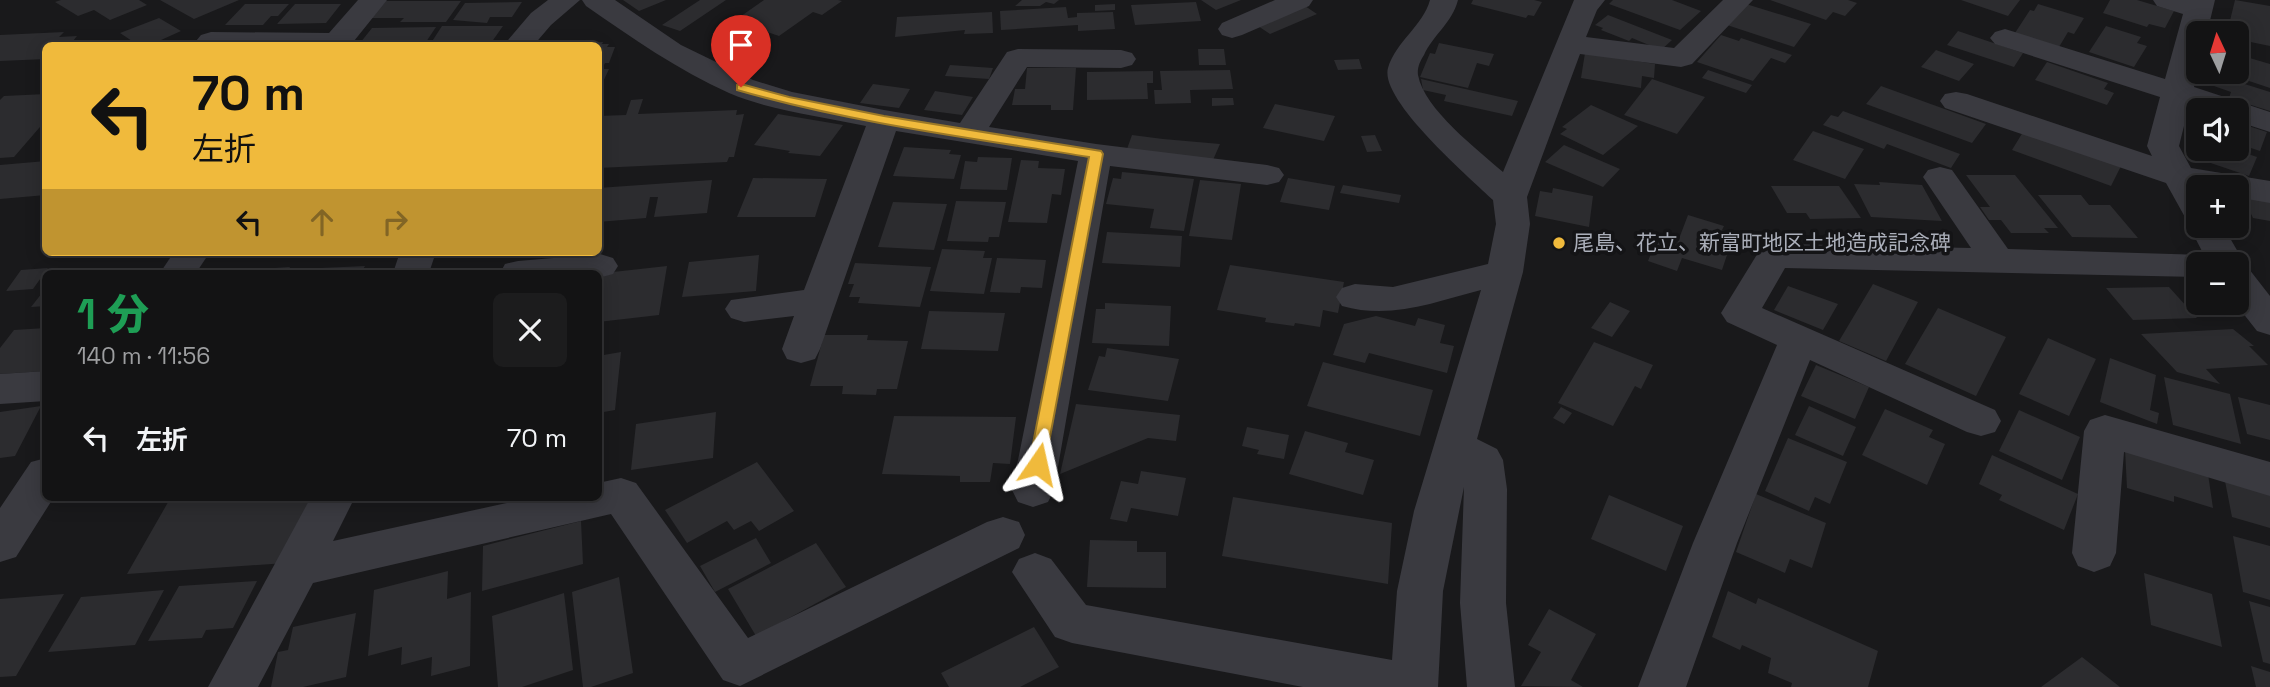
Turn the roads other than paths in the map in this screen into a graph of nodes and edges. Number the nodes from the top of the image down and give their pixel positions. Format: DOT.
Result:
graph roads {
  1 [pos="373,0"];
  2 [pos="566,0"];
  3 [pos="596,0"];
  4 [pos="1299,0"];
  5 [pos="1444,0"];
  6 [pos="1591,0"];
  7 [pos="1739,0"];
  8 [pos="2167,0"];
  9 [pos="2200,4"];
  10 [pos="1232,29"];
  11 [pos="2005,38"];
  12 [pos="211,41"];
  13 [pos="252,42"];
  14 [pos="337,42"];
  15 [pos="521,42"];
  16 [pos="1569,44"];
  17 [pos="1121,59"];
  18 [pos="2179,92"];
  19 [pos="2197,98"];
  20 [pos="1956,101"];
  21 [pos="2249,115"];
  22 [pos="884,120"];
  23 [pos="2270,122"];
  24 [pos="969,133"];
  25 [pos="1096,154"];
  26 [pos="1267,175"];
  27 [pos="2179,176"];
  28 [pos="1940,177"];
  29 [pos="2186,189"];
  30 [pos="2270,192"];
  31 [pos="1510,197"];
  32 [pos="1997,260"];
  33 [pos="2186,265"];
  34 [pos="600,266"];
  35 [pos="2249,269"];
  36 [pos="553,270"];
  37 [pos="1505,272"];
  38 [pos="2270,273"];
  39 [pos="2249,295"];
  40 [pos="1355,297"];
  41 [pos="818,301"];
  42 [pos="744,309"];
  43 [pos="2270,322"];
  44 [pos="1799,340"];
  45 [pos="801,349"];
  46 [pos="42,386"];
  47 [pos="0,389"];
  48 [pos="1981,421"];
  49 [pos="1455,447"];
  50 [pos="2270,478"];
  51 [pos="42,480"];
  52 [pos="1033,490"];
  53 [pos="602,499"];
  54 [pos="331,501"];
  55 [pos="594,501"];
  56 [pos="1003,535"];
  57 [pos="0,544"];
  58 [pos="2094,553"];
  59 [pos="298,568"];
  60 [pos="1035,572"];
  61 [pos="232,687"];
  62 [pos="1414,687"];
  63 [pos="1490,687"];
  64 [pos="1662,687"];
  1 -- 14 [label="street"];
  2 -- 15 [label="street"];
  3 -- 22 [label="street"];
  4 -- 10 [label="street"];
  5 -- 31 [label="street"];
  6 -- 16 [label="street"];
  7 -- 16 [label="street"];
  8 -- 9 [label="street"];
  9 -- 18 [label="street"];
  11 -- 18 [label="street"];
  12 -- 13 [label="street"];
  16 -- 31 [label="street"];
  17 -- 24 [label="street"];
  18 -- 19 [label="street"];
  18 -- 27 [label="street"];
  20 -- 27 [label="street"];
  21 -- 23 [label="street"];
  22 -- 24 [label="street"];
  22 -- 41 [label="street"];
  24 -- 25 [label="street"];
  25 -- 26 [label="street"];
  25 -- 52 [label="street"];
  27 -- 29 [label="street"];
  27 -- 30 [label="street"];
  28 -- 32 [label="street"];
  31 -- 37 [label="street"];
  32 -- 33 [label="street"];
  32 -- 44 [label="street"];
  34 -- 36 [label="street"];
  35 -- 38 [label="street"];
  37 -- 40 [label="street"];
  37 -- 49 [label="street"];
  39 -- 43 [label="street"];
  41 -- 42 [label="street"];
  41 -- 45 [label="street"];
  44 -- 48 [label="street"];
  44 -- 64 [label="street"];
  46 -- 47 [label="street"];
  49 -- 62 [label="street"];
  49 -- 63 [label="street"];
  50 -- 58 [label="street"];
  51 -- 57 [label="street"];
  53 -- 56 [label="street"];
  54 -- 59 [label="street"];
  55 -- 59 [label="street"];
  59 -- 61 [label="street"];
  60 -- 62 [label="street"];
}
